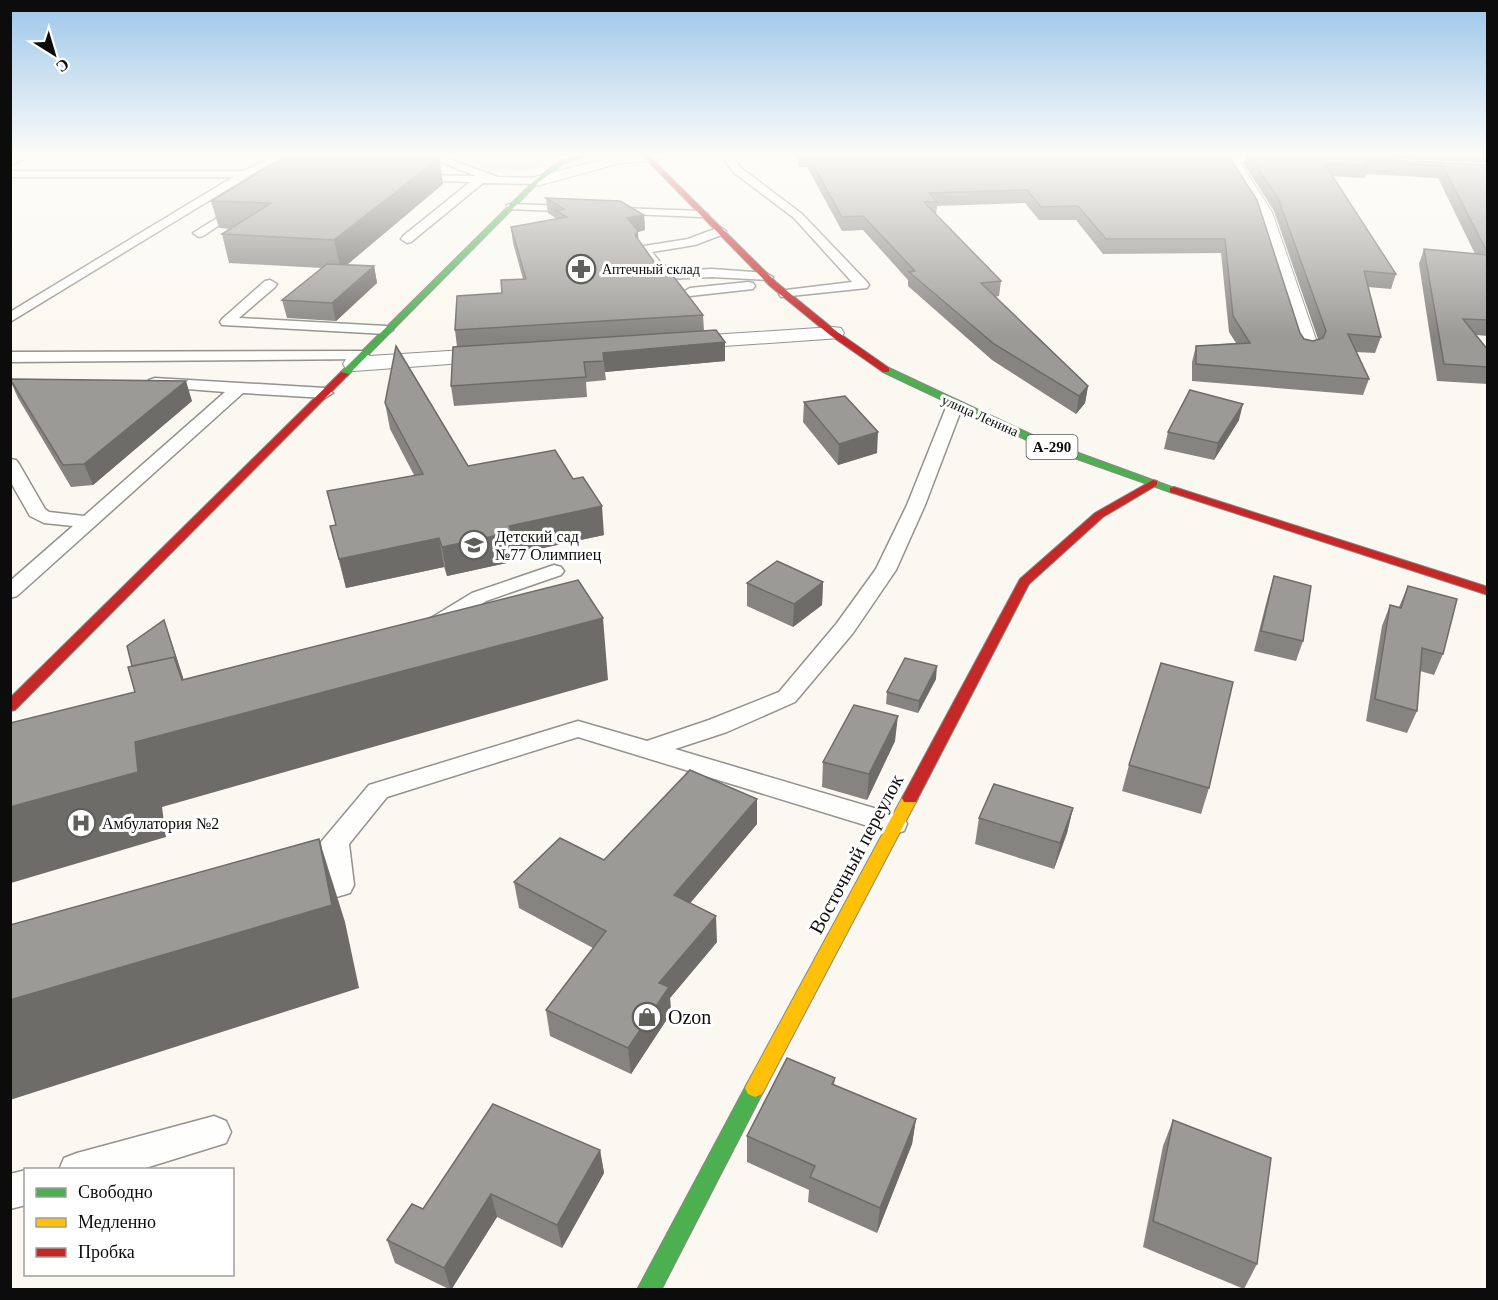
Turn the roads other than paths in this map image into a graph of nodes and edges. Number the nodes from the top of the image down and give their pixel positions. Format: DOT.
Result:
graph roads {
  1 [pos="178,216"];
  2 [pos="226,216"];
  3 [pos="435,216"];
  4 [pos="502,216"];
  5 [pos="704,216"];
  6 [pos="798,216"];
  7 [pos="1265,216"];
  8 [pos="720,231"];
  9 [pos="199,233"];
  10 [pos="407,239"];
  11 [pos="770,280"];
  12 [pos="270,284"];
  13 [pos="690,291"];
  14 [pos="786,294"];
  15 [pos="10,318"];
  16 [pos="386,330"];
  17 [pos="834,333"];
  18 [pos="656,345"];
  19 [pos="1308,348"];
  20 [pos="516,354"];
  21 [pos="10,357"];
  22 [pos="358,360"];
  23 [pos="136,383"];
  24 [pos="239,388"];
  25 [pos="325,393"];
  26 [pos="955,405"];
  27 [pos="10,464"];
  28 [pos="1153,483"];
  29 [pos="89,522"];
  30 [pos="554,571"];
  31 [pos="1488,591"];
  32 [pos="10,592"];
  33 [pos="420,642"];
  34 [pos="10,707"];
  35 [pos="647,750"];
  36 [pos="894,824"];
  37 [pos="284,901"];
  38 [pos="214,1132"];
  39 [pos="84,1168"];
  40 [pos="648,1290"];
  1 -- 15 [label="lane"];
  2 -- 9 [label="lane"];
  3 -- 10 [label="lane"];
  4 -- 16 [label="main road"];
  5 -- 8 [label="main road, улица Ленина / А-290"];
  6 -- 14 [label="lane"];
  7 -- 19 [label="street"];
  8 -- 11 [label="main road, улица Ленина / А-290"];
  8 -- 11 [label="lane"];
  11 -- 13 [label="lane"];
  11 -- 14 [label="main road, улица Ленина / А-290"];
  12 -- 16 [label="lane"];
  14 -- 17 [label="main road, улица Ленина / А-290"];
  16 -- 22 [label="main road"];
  17 -- 18 [label="street"];
  17 -- 26 [label="main road, улица Ленина / А-290"];
  20 -- 22 [label="street"];
  21 -- 22 [label="lane"];
  22 -- 25 [label="main road"];
  23 -- 24 [label="lane"];
  24 -- 25 [label="lane"];
  24 -- 29 [label="lane"];
  25 -- 34 [label="main road"];
  26 -- 28 [label="main road, улица Ленина / А-290"];
  26 -- 35 [label="lane"];
  27 -- 29 [label="lane"];
  28 -- 31 [label="main road, улица Ленина / А-290"];
  28 -- 36 [label="main road, Восточный переулок"];
  29 -- 32 [label="lane"];
  30 -- 33 [label="lane"];
  35 -- 36 [label="lane"];
  35 -- 37 [label="lane"];
  36 -- 40 [label="main road, Восточный переулок"];
  38 -- 39 [label="lane"];
}
